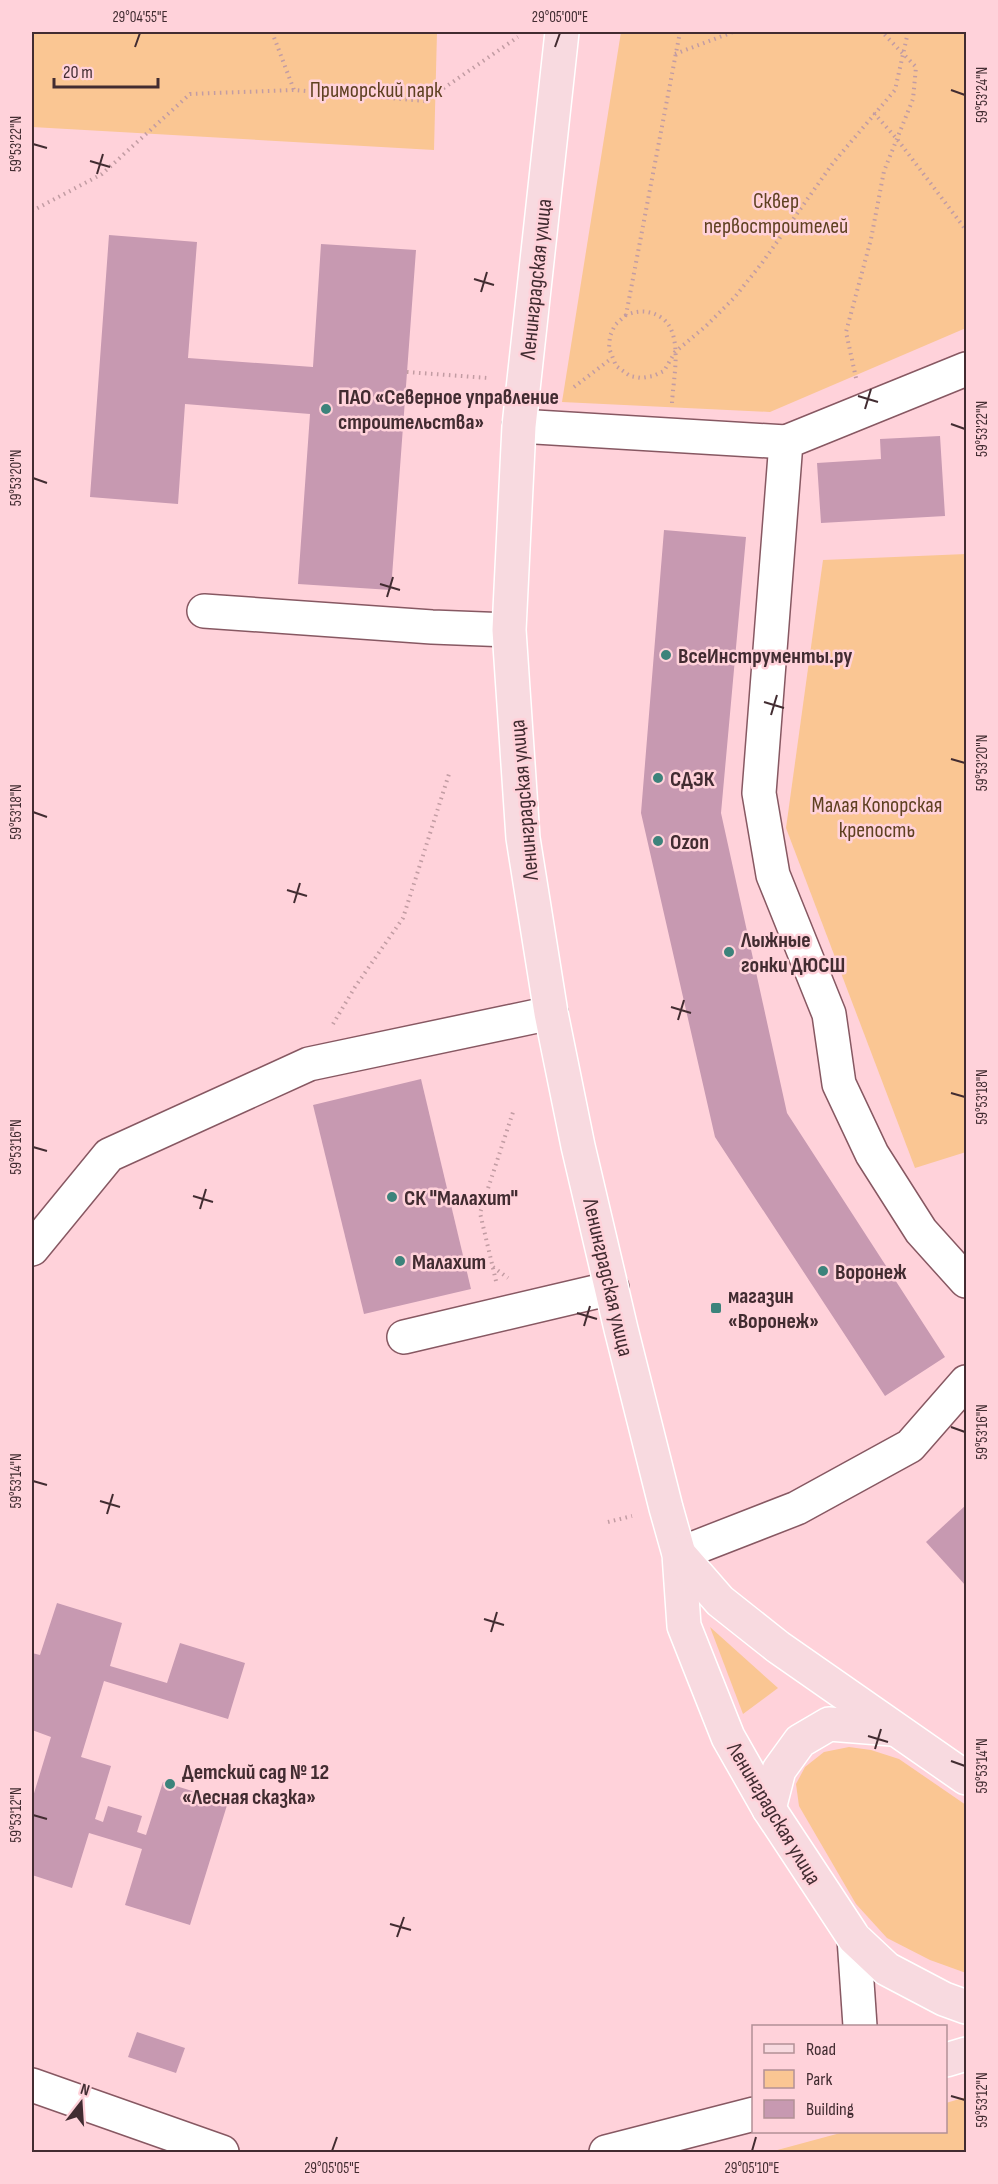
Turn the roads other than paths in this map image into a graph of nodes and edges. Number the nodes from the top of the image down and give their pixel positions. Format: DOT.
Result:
graph roads {
  1 [pos="562,32"];
  2 [pos="966,369"];
  3 [pos="519,426"];
  4 [pos="786,442"];
  5 [pos="204,611"];
  6 [pos="509,630"];
  7 [pos="551,1013"];
  8 [pos="32,1249"];
  9 [pos="966,1282"];
  10 [pos="612,1288"];
  11 [pos="404,1337"];
  12 [pos="966,1382"];
  13 [pos="679,1554"];
  14 [pos="894,1729"];
  15 [pos="966,1778"];
  16 [pos="769,1809"];
  17 [pos="854,1938"];
  18 [pos="966,2007"];
  19 [pos="860,2025"];
  20 [pos="966,2054"];
  21 [pos="947,2060"];
  22 [pos="32,2085"];
  23 [pos="752,2114"];
  24 [pos="222,2152"];
  25 [pos="606,2152"];
  1 -- 3 [label="main road, Ленинградская улица"];
  2 -- 4 [label="street"];
  3 -- 4 [label="street"];
  3 -- 6 [label="main road, Ленинградская улица"];
  4 -- 9 [label="street"];
  5 -- 6 [label="street"];
  6 -- 7 [label="main road, Ленинградская улица"];
  7 -- 8 [label="street"];
  7 -- 10 [label="main road, Ленинградская улица"];
  10 -- 11 [label="street"];
  10 -- 13 [label="main road, Ленинградская улица"];
  12 -- 13 [label="street"];
  13 -- 14 [label="main road, Ленинградская улица"];
  13 -- 16 [label="main road, Ленинградская улица"];
  14 -- 15 [label="main road, Ленинградская улица"];
  14 -- 16 [label="main road"];
  16 -- 17 [label="main road, Ленинградская улица"];
  17 -- 18 [label="main road, Ленинградская улица"];
  17 -- 19 [label="street"];
  20 -- 21 [label="main road"];
  22 -- 24 [label="street"];
  23 -- 25 [label="street"];
}
